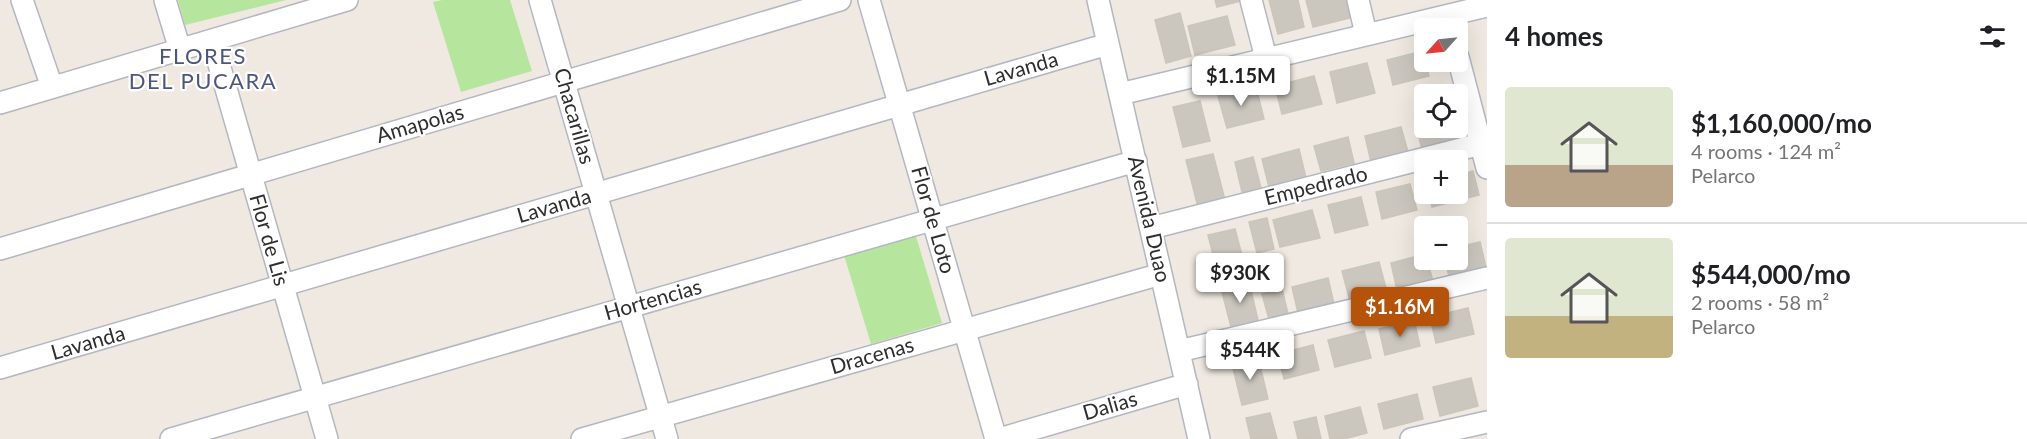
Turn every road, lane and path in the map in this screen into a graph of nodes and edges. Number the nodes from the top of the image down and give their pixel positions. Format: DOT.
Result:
graph roads {
  1 [pos="22,0"];
  2 [pos="165,0"];
  3 [pos="347,0"];
  4 [pos="540,0"];
  5 [pos="840,0"];
  6 [pos="869,0"];
  7 [pos="1098,0"];
  8 [pos="1251,0"];
  9 [pos="1358,0"];
  10 [pos="306,6"];
  11 [pos="1487,6"];
  12 [pos="1456,14"];
  13 [pos="1366,34"];
  14 [pos="212,40"];
  15 [pos="1108,44"];
  16 [pos="180,50"];
  17 [pos="1266,58"];
  18 [pos="1462,72"];
  19 [pos="564,82"];
  20 [pos="52,87"];
  21 [pos="1120,94"];
  22 [pos="0,103"];
  23 [pos="899,105"];
  24 [pos="1481,144"];
  25 [pos="1136,161"];
  26 [pos="1487,168"];
  27 [pos="250,175"];
  28 [pos="596,194"];
  29 [pos="933,220"];
  30 [pos="1151,228"];
  31 [pos="0,249"];
  32 [pos="1161,274"];
  33 [pos="1487,278"];
  34 [pos="283,286"];
  35 [pos="629,308"];
  36 [pos="965,330"];
  37 [pos="1179,351"];
  38 [pos="0,368"];
  39 [pos="1187,384"];
  40 [pos="315,397"];
  41 [pos="661,417"];
  42 [pos="1487,422"];
  43 [pos="1459,434"];
  44 [pos="171,439"];
  45 [pos="327,439"];
  46 [pos="582,439"];
  47 [pos="667,439"];
  48 [pos="998,439"];
  49 [pos="1199,439"];
  50 [pos="1411,439"];
  1 -- 20 [label="street"];
  2 -- 16 [label="street"];
  3 -- 10 [label="street"];
  4 -- 19 [label="street, Chacarillas"];
  5 -- 19 [label="street, Amapolas"];
  6 -- 23 [label="street, Flor de Loto"];
  7 -- 15 [label="street, Avenida Duao"];
  8 -- 17 [label="street"];
  9 -- 13 [label="street"];
  10 -- 14 [label="street"];
  11 -- 12 [label="street"];
  12 -- 13 [label="street"];
  13 -- 17 [label="street"];
  14 -- 16 [label="street"];
  14 -- 27 [label="street, Flor de Lis"];
  15 -- 21 [label="street, Avenida Duao"];
  15 -- 23 [label="street, Lavanda"];
  16 -- 20 [label="street"];
  17 -- 21 [label="street"];
  18 -- 24 [label="street"];
  19 -- 27 [label="street, Amapolas"];
  19 -- 28 [label="street, Chacarillas"];
  20 -- 22 [label="street"];
  21 -- 25 [label="street, Avenida Duao"];
  23 -- 28 [label="street, Lavanda"];
  23 -- 29 [label="street, Flor de Loto"];
  24 -- 26 [label="street"];
  24 -- 30 [label="street, Empedrado"];
  25 -- 29 [label="street, Hortencias"];
  25 -- 30 [label="street, Avenida Duao"];
  27 -- 31 [label="street, Amapolas"];
  27 -- 34 [label="street, Flor de Lis"];
  28 -- 34 [label="street, Lavanda"];
  28 -- 35 [label="street, Chacarillas"];
  29 -- 35 [label="street, Hortencias"];
  29 -- 36 [label="street, Flor de Loto"];
  30 -- 32 [label="street, Avenida Duao"];
  32 -- 36 [label="street, Dracenas"];
  32 -- 37 [label="street, Avenida Duao"];
  33 -- 37 [label="street"];
  34 -- 38 [label="street, Lavanda"];
  34 -- 40 [label="street, Flor de Lis"];
  35 -- 40 [label="street, Hortencias"];
  35 -- 41 [label="street, Chacarillas"];
  36 -- 41 [label="street, Dracenas"];
  36 -- 48 [label="street, Flor de Loto"];
  37 -- 39 [label="street, Avenida Duao"];
  39 -- 48 [label="street, Dalias"];
  39 -- 49 [label="street, Avenida Duao"];
  40 -- 44 [label="street, Hortencias"];
  40 -- 45 [label="street, Flor de Lis"];
  41 -- 46 [label="street, Dracenas"];
  41 -- 47 [label="street, Chacarillas"];
  42 -- 43 [label="street"];
  43 -- 50 [label="street"];
}
